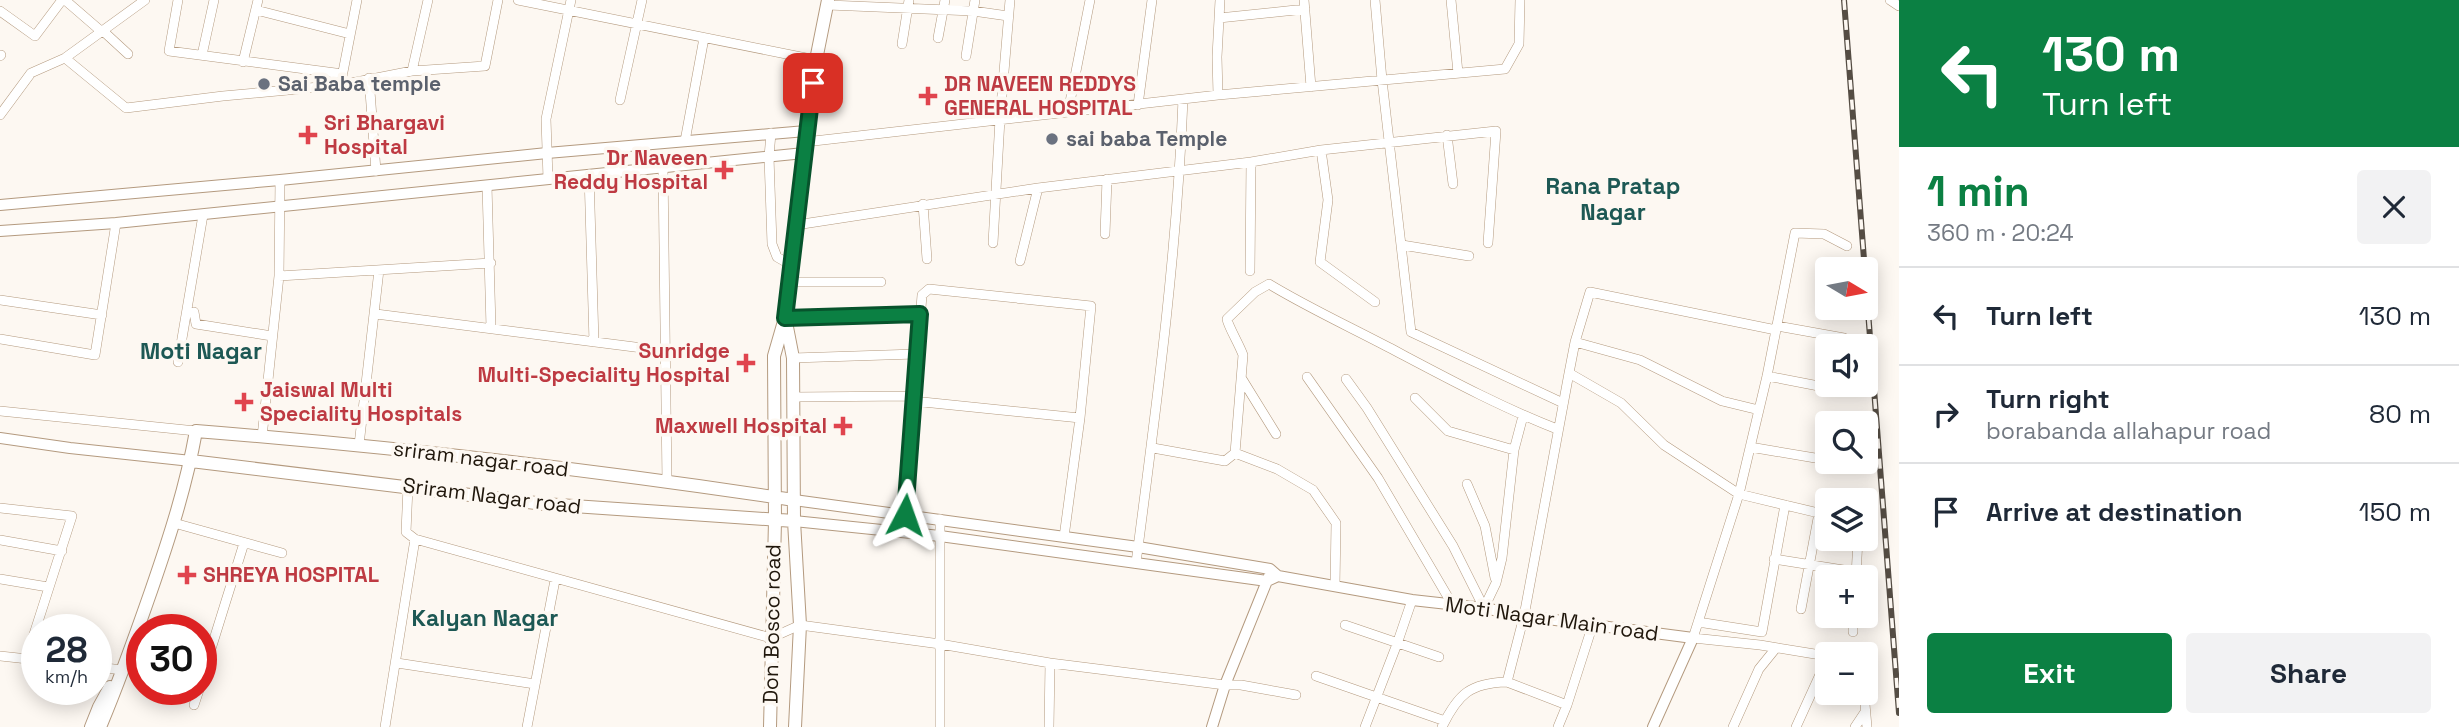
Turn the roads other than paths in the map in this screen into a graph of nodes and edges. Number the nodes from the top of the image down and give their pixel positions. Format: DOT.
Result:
graph roads {
  1 [pos="64,0"];
  2 [pos="145,0"];
  3 [pos="178,0"];
  4 [pos="214,0"];
  5 [pos="357,0"];
  6 [pos="428,0"];
  7 [pos="498,0"];
  8 [pos="518,0"];
  9 [pos="571,0"];
  10 [pos="642,0"];
  11 [pos="975,0"];
  12 [pos="1010,0"];
  13 [pos="1090,0"];
  14 [pos="1152,0"];
  15 [pos="1220,0"];
  16 [pos="1375,0"];
  17 [pos="1451,0"];
  18 [pos="1520,0"];
  19 [pos="1890,0"];
  20 [pos="828,2"];
  21 [pos="908,4"];
  22 [pos="1304,4"];
  23 [pos="257,5"];
  24 [pos="944,5"];
  25 [pos="1899,6"];
  26 [pos="0,11"];
  27 [pos="569,11"];
  28 [pos="973,11"];
  29 [pos="1008,16"];
  30 [pos="1219,18"];
  31 [pos="637,23"];
  32 [pos="102,32"];
  33 [pos="349,34"];
  34 [pos="704,38"];
  35 [pos="938,38"];
  36 [pos="902,44"];
  37 [pos="128,54"];
  38 [pos="202,55"];
  39 [pos="966,56"];
  40 [pos="65,58"];
  41 [pos="816,60"];
  42 [pos="243,62"];
  43 [pos="412,71"];
  44 [pos="1458,73"];
  45 [pos="343,74"];
  46 [pos="369,78"];
  47 [pos="1382,80"];
  48 [pos="341,85"];
  49 [pos="1311,87"];
  50 [pos="1218,95"];
  51 [pos="1183,99"];
  52 [pos="620,100"];
  53 [pos="1138,105"];
  54 [pos="1069,112"];
  55 [pos="0,115"];
  56 [pos="1000,119"];
  57 [pos="771,133"];
  58 [pos="1447,135"];
  59 [pos="685,141"];
  60 [pos="805,142"];
  61 [pos="1391,143"];
  62 [pos="1321,150"];
  63 [pos="547,153"];
  64 [pos="769,157"];
  65 [pos="1251,162"];
  66 [pos="663,168"];
  67 [pos="1180,169"];
  68 [pos="376,171"];
  69 [pos="589,174"];
  70 [pos="548,179"];
  71 [pos="1108,179"];
  72 [pos="280,180"];
  73 [pos="1453,184"];
  74 [pos="487,186"];
  75 [pos="1038,188"];
  76 [pos="995,194"];
  77 [pos="923,204"];
  78 [pos="0,205"];
  79 [pos="281,206"];
  80 [pos="203,215"];
  81 [pos="116,223"];
  82 [pos="796,225"];
  83 [pos="0,230"];
  84 [pos="1105,234"];
  85 [pos="993,243"];
  86 [pos="1488,243"];
  87 [pos="1402,245"];
  88 [pos="1847,246"];
  89 [pos="1469,256"];
  90 [pos="927,259"];
  91 [pos="1020,261"];
  92 [pos="491,263"];
  93 [pos="791,265"];
  94 [pos="379,270"];
  95 [pos="1250,271"];
  96 [pos="279,276"];
  97 [pos="789,282"];
  98 [pos="881,282"];
  99 [pos="0,300"];
  100 [pos="1375,302"];
  101 [pos="194,312"];
  102 [pos="376,314"];
  103 [pos="920,314"];
  104 [pos="102,315"];
  105 [pos="785,318"];
  106 [pos="491,327"];
  107 [pos="1777,328"];
  108 [pos="1817,334"];
  109 [pos="272,336"];
  110 [pos="0,339"];
  111 [pos="594,342"];
  112 [pos="1575,342"];
  113 [pos="666,351"];
  114 [pos="916,354"];
  115 [pos="793,358"];
  116 [pos="178,362"];
  117 [pos="1569,373"];
  118 [pos="1767,376"];
  119 [pos="1307,377"];
  120 [pos="1242,379"];
  121 [pos="1346,379"];
  122 [pos="1815,385"];
  123 [pos="793,397"];
  124 [pos="1415,398"];
  125 [pos="913,399"];
  126 [pos="1563,404"];
  127 [pos="1759,410"];
  128 [pos="0,411"];
  129 [pos="1523,416"];
  130 [pos="1080,418"];
  131 [pos="1557,429"];
  132 [pos="196,432"];
  133 [pos="1276,434"];
  134 [pos="262,436"];
  135 [pos="0,438"];
  136 [pos="359,445"];
  137 [pos="1750,447"];
  138 [pos="1153,448"];
  139 [pos="1514,450"];
  140 [pos="1235,453"];
  141 [pos="1815,458"];
  142 [pos="191,461"];
  143 [pos="667,482"];
  144 [pos="1467,484"];
  145 [pos="408,487"];
  146 [pos="1739,494"];
  147 [pos="775,497"];
  148 [pos="794,500"];
  149 [pos="1786,505"];
  150 [pos="0,508"];
  151 [pos="1815,512"];
  152 [pos="905,515"];
  153 [pos="940,519"];
  154 [pos="775,521"];
  155 [pos="794,521"];
  156 [pos="174,523"];
  157 [pos="940,536"];
  158 [pos="1064,537"];
  159 [pos="415,539"];
  160 [pos="0,540"];
  161 [pos="244,543"];
  162 [pos="1815,543"];
  163 [pos="1138,547"];
  164 [pos="62,551"];
  165 [pos="282,553"];
  166 [pos="1774,559"];
  167 [pos="1136,563"];
  168 [pos="1809,565"];
  169 [pos="1815,566"];
  170 [pos="1272,575"];
  171 [pos="0,579"];
  172 [pos="555,580"];
  173 [pos="1496,583"];
  174 [pos="1335,586"];
  175 [pos="48,587"];
  176 [pos="1412,600"];
  177 [pos="1452,604"];
  178 [pos="1484,608"];
  179 [pos="1801,609"];
  180 [pos="40,614"];
  181 [pos="1524,616"];
  182 [pos="1698,622"];
  183 [pos="1593,624"];
  184 [pos="800,625"];
  185 [pos="1345,625"];
  186 [pos="1853,628"];
  187 [pos="217,630"];
  188 [pos="1853,632"];
  189 [pos="771,638"];
  190 [pos="1693,638"];
  191 [pos="940,644"];
  192 [pos="1398,644"];
  193 [pos="1776,648"];
  194 [pos="1815,655"];
  195 [pos="0,656"];
  196 [pos="1439,657"];
  197 [pos="21,658"];
  198 [pos="397,663"];
  199 [pos="1050,663"];
  200 [pos="112,669"];
  201 [pos="123,670"];
  202 [pos="1315,676"];
  203 [pos="1507,682"];
  204 [pos="535,684"];
  205 [pos="1815,684"];
  206 [pos="1225,685"];
  207 [pos="1296,695"];
  208 [pos="1377,696"];
  209 [pos="1567,705"];
  210 [pos="1865,705"];
  211 [pos="1865,712"];
  212 [pos="1444,724"];
  213 [pos="91,727"];
  214 [pos="100,727"];
  215 [pos="385,727"];
  216 [pos="527,727"];
  217 [pos="770,727"];
  218 [pos="795,727"];
  219 [pos="940,727"];
  220 [pos="1049,727"];
  221 [pos="1212,727"];
  222 [pos="1365,727"];
  223 [pos="1558,727"];
  224 [pos="1653,727"];
  225 [pos="1733,727"];
  226 [pos="1796,727"];
  227 [pos="1855,727"];
  228 [pos="1867,727"];
  1 -- 26 [label="street"];
  1 -- 32 [label="street"];
  2 -- 32 [label="street"];
  3 -- 38 [label="street"];
  4 -- 38 [label="street"];
  5 -- 33 [label="street"];
  6 -- 43 [label="street"];
  7 -- 43 [label="street"];
  8 -- 27 [label="street"];
  9 -- 27 [label="street"];
  10 -- 31 [label="street"];
  11 -- 28 [label="street"];
  12 -- 29 [label="street"];
  13 -- 54 [label="street"];
  14 -- 53 [label="street"];
  15 -- 30 [label="street"];
  16 -- 47 [label="street"];
  17 -- 44 [label="street"];
  18 -- 44 [label="street"];
  19 -- 25 [label="street"];
  20 -- 21 [label="street"];
  20 -- 41 [label="main road"];
  21 -- 24 [label="street"];
  21 -- 36 [label="street"];
  22 -- 30 [label="street"];
  22 -- 49 [label="street"];
  23 -- 33 [label="street"];
  23 -- 42 [label="street"];
  24 -- 28 [label="street"];
  24 -- 35 [label="street"];
  27 -- 31 [label="street"];
  27 -- 63 [label="street"];
  28 -- 29 [label="street"];
  28 -- 39 [label="street"];
  29 -- 56 [label="street"];
  30 -- 50 [label="street"];
  31 -- 34 [label="street"];
  31 -- 52 [label="street"];
  32 -- 37 [label="street"];
  32 -- 40 [label="street"];
  33 -- 45 [label="street"];
  34 -- 41 [label="street"];
  34 -- 59 [label="street"];
  38 -- 42 [label="street"];
  40 -- 48 [label="street"];
  40 -- 55 [label="street"];
  41 -- 60 [label="main road"];
  42 -- 45 [label="street"];
  43 -- 46 [label="street"];
  44 -- 47 [label="street"];
  45 -- 48 [label="street"];
  46 -- 48 [label="street"];
  46 -- 68 [label="street"];
  47 -- 49 [label="street"];
  47 -- 61 [label="street"];
  49 -- 50 [label="street"];
  50 -- 51 [label="street"];
  51 -- 53 [label="street"];
  51 -- 67 [label="street"];
  53 -- 54 [label="street"];
  54 -- 56 [label="street"];
  56 -- 60 [label="street"];
  56 -- 76 [label="street"];
  57 -- 59 [label="street"];
  57 -- 60 [label="street"];
  57 -- 64 [label="street"];
  58 -- 61 [label="street"];
  58 -- 73 [label="street"];
  58 -- 86 [label="street"];
  59 -- 63 [label="street"];
  60 -- 64 [label="street"];
  60 -- 82 [label="main road"];
  61 -- 62 [label="street"];
  61 -- 87 [label="street"];
  62 -- 65 [label="street"];
  62 -- 100 [label="street"];
  63 -- 68 [label="street"];
  63 -- 70 [label="street"];
  64 -- 66 [label="street"];
  64 -- 93 [label="street"];
  65 -- 67 [label="street"];
  65 -- 95 [label="street"];
  66 -- 69 [label="street"];
  66 -- 113 [label="street"];
  67 -- 71 [label="street"];
  67 -- 138 [label="street"];
  68 -- 72 [label="street"];
  69 -- 70 [label="street"];
  69 -- 111 [label="street"];
  70 -- 74 [label="street"];
  71 -- 75 [label="street"];
  71 -- 84 [label="street"];
  72 -- 78 [label="street"];
  72 -- 79 [label="street"];
  74 -- 79 [label="street"];
  74 -- 92 [label="street"];
  75 -- 76 [label="street"];
  75 -- 91 [label="street"];
  76 -- 77 [label="street"];
  76 -- 85 [label="street"];
  77 -- 82 [label="street"];
  77 -- 90 [label="street"];
  79 -- 80 [label="street"];
  79 -- 96 [label="street"];
  80 -- 81 [label="street"];
  80 -- 116 [label="street"];
  81 -- 83 [label="street"];
  81 -- 104 [label="street"];
  82 -- 93 [label="main road"];
  87 -- 89 [label="street"];
  87 -- 126 [label="street"];
  88 -- 107 [label="street"];
  92 -- 94 [label="street"];
  92 -- 106 [label="street"];
  93 -- 97 [label="main road"];
  94 -- 96 [label="street"];
  94 -- 102 [label="street"];
  96 -- 109 [label="street"];
  97 -- 98 [label="street"];
  97 -- 105 [label="main road"];
  99 -- 104 [label="street"];
  101 -- 109 [label="street"];
  102 -- 106 [label="street"];
  102 -- 136 [label="street"];
  103 -- 105 [label="street"];
  103 -- 114 [label="street"];
  103 -- 130 [label="street"];
  104 -- 110 [label="street"];
  105 -- 115 [label="main road, Don Bosco road"];
  105 -- 147 [label="main road, Don Bosco road"];
  106 -- 111 [label="street"];
  107 -- 108 [label="street"];
  107 -- 112 [label="street"];
  107 -- 118 [label="street"];
  109 -- 134 [label="street"];
  111 -- 113 [label="street"];
  112 -- 117 [label="street"];
  112 -- 127 [label="street"];
  113 -- 143 [label="street"];
  114 -- 115 [label="street"];
  114 -- 125 [label="street"];
  115 -- 123 [label="main road, Don Bosco road"];
  117 -- 126 [label="street"];
  117 -- 146 [label="street"];
  118 -- 122 [label="street"];
  118 -- 127 [label="street"];
  119 -- 177 [label="street"];
  120 -- 129 [label="street"];
  120 -- 133 [label="street"];
  120 -- 140 [label="street"];
  121 -- 178 [label="street"];
  123 -- 125 [label="street"];
  123 -- 148 [label="main road, Don Bosco road"];
  124 -- 139 [label="street"];
  125 -- 130 [label="street"];
  125 -- 152 [label="street"];
  126 -- 131 [label="street"];
  127 -- 137 [label="street"];
  128 -- 132 [label="street"];
  129 -- 131 [label="street"];
  129 -- 139 [label="street"];
  130 -- 158 [label="street"];
  131 -- 181 [label="street"];
  132 -- 134 [label="main road, sriram nagar road"];
  132 -- 142 [label="main road"];
  134 -- 136 [label="main road, sriram nagar road"];
  135 -- 142 [label="street"];
  136 -- 143 [label="main road, sriram nagar road"];
  137 -- 141 [label="street"];
  137 -- 146 [label="street"];
  138 -- 140 [label="street"];
  138 -- 163 [label="street"];
  139 -- 173 [label="street"];
  140 -- 174 [label="street"];
  142 -- 145 [label="main road, Sriram Nagar road"];
  142 -- 156 [label="main road"];
  143 -- 147 [label="main road, sriram nagar road"];
  144 -- 173 [label="street"];
  145 -- 154 [label="main road, Sriram Nagar road"];
  145 -- 159 [label="street"];
  146 -- 149 [label="street"];
  146 -- 182 [label="street"];
  147 -- 148 [label="main road, sriram nagar road"];
  147 -- 154 [label="main road, Don Bosco road"];
  148 -- 152 [label="street, Moti Nagar Main road"];
  148 -- 155 [label="main road, Don Bosco road"];
  149 -- 151 [label="street"];
  149 -- 166 [label="street"];
  150 -- 164 [label="street"];
  152 -- 153 [label="street, Moti Nagar Main road"];
  153 -- 157 [label="street"];
  153 -- 158 [label="street, Moti Nagar Main road"];
  154 -- 155 [label="main road, Sriram Nagar road"];
  154 -- 189 [label="main road, Don Bosco road"];
  155 -- 157 [label="street, Moti Nagar Main road"];
  155 -- 184 [label="main road, Don Bosco road"];
  156 -- 161 [label="street"];
  156 -- 201 [label="main road"];
  157 -- 167 [label="street, Moti Nagar Main road"];
  157 -- 191 [label="street"];
  158 -- 163 [label="street, Moti Nagar Main road"];
  159 -- 172 [label="street"];
  159 -- 198 [label="street"];
  160 -- 164 [label="street"];
  161 -- 165 [label="street"];
  161 -- 187 [label="street"];
  162 -- 168 [label="street"];
  163 -- 167 [label="street"];
  163 -- 170 [label="street, Moti Nagar Main road"];
  164 -- 175 [label="street"];
  166 -- 168 [label="street"];
  166 -- 182 [label="street"];
  167 -- 170 [label="street, Moti Nagar Main road"];
  168 -- 169 [label="street"];
  168 -- 179 [label="street"];
  170 -- 174 [label="street, Moti Nagar Main road"];
  170 -- 206 [label="street"];
  171 -- 175 [label="street"];
  172 -- 189 [label="street"];
  172 -- 204 [label="street"];
  173 -- 178 [label="street"];
  174 -- 176 [label="street, Moti Nagar Main road"];
  175 -- 180 [label="street"];
  176 -- 177 [label="street, Moti Nagar Main road"];
  176 -- 192 [label="street"];
  177 -- 178 [label="street, Moti Nagar Main road"];
  178 -- 181 [label="street, Moti Nagar Main road"];
  181 -- 183 [label="street, Moti Nagar Main road"];
  181 -- 203 [label="street"];
  182 -- 190 [label="street"];
  183 -- 190 [label="street, Moti Nagar Main road"];
  183 -- 209 [label="street"];
  184 -- 189 [label="street"];
  184 -- 191 [label="street"];
  184 -- 218 [label="main road, Don Bosco road"];
  185 -- 192 [label="street"];
  186 -- 188 [label="street"];
  189 -- 217 [label="main road, Don Bosco road"];
  190 -- 193 [label="street, Moti Nagar Main road"];
  190 -- 224 [label="street"];
  191 -- 199 [label="street"];
  191 -- 219 [label="street"];
  192 -- 196 [label="street"];
  192 -- 208 [label="street"];
  193 -- 194 [label="street, Moti Nagar Main road"];
  193 -- 225 [label="street"];
  195 -- 197 [label="street"];
  198 -- 204 [label="street"];
  198 -- 215 [label="street"];
  199 -- 206 [label="street"];
  199 -- 220 [label="street"];
  200 -- 201 [label="street"];
  201 -- 213 [label="main road"];
  201 -- 214 [label="main road"];
  202 -- 208 [label="street"];
  203 -- 209 [label="street"];
  203 -- 212 [label="street"];
  204 -- 216 [label="street"];
  205 -- 226 [label="street"];
  206 -- 207 [label="street"];
  206 -- 221 [label="street"];
  208 -- 212 [label="street"];
  208 -- 222 [label="street"];
  209 -- 223 [label="street"];
  210 -- 211 [label="street"];
  211 -- 227 [label="street"];
  211 -- 228 [label="street"];
}
